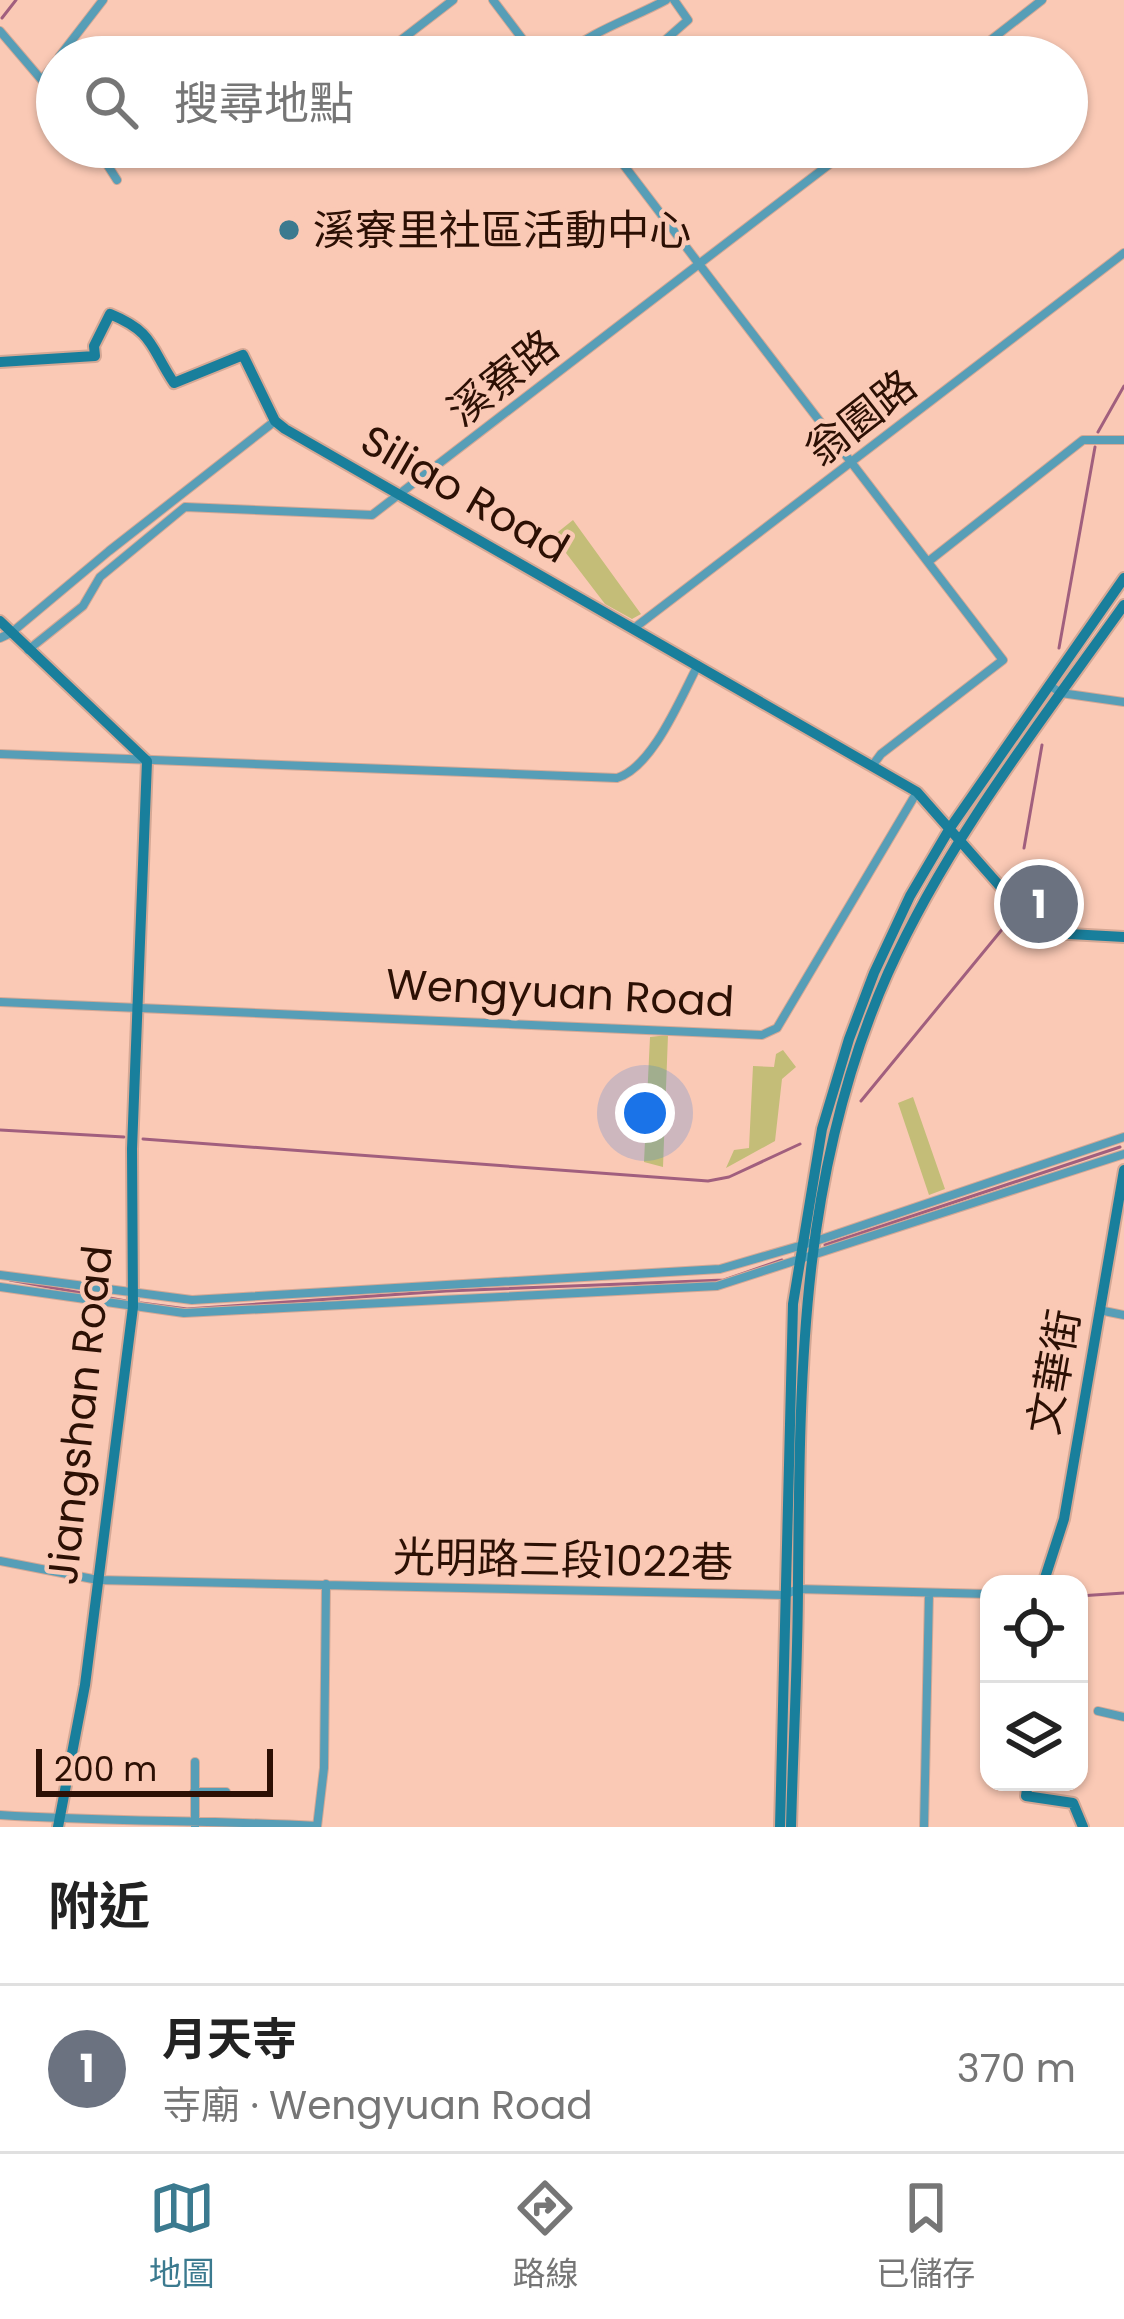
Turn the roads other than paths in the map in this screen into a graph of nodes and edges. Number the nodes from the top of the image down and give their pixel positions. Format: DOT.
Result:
graph roads {
  1 [pos="103,0"];
  2 [pos="453,0"];
  3 [pos="493,0"];
  4 [pos="670,0"];
  5 [pos="1042,0"];
  6 [pos="0,32"];
  7 [pos="76,36"];
  8 [pos="406,36"];
  9 [pos="520,36"];
  10 [pos="590,36"];
  11 [pos="670,36"];
  12 [pos="996,36"];
  13 [pos="36,73"];
  14 [pos="110,168"];
  15 [pos="626,168"];
  16 [pos="825,168"];
  17 [pos="118,180"];
  18 [pos="1124,253"];
  19 [pos="700,264"];
  20 [pos="0,362"];
  21 [pos="275,421"];
  22 [pos="1124,440"];
  23 [pos="854,463"];
  24 [pos="400,495"];
  25 [pos="929,561"];
  26 [pos="1124,578"];
  27 [pos="1124,605"];
  28 [pos="0,621"];
  29 [pos="633,629"];
  30 [pos="6,635"];
  31 [pos="28,650"];
  32 [pos="698,664"];
  33 [pos="1049,685"];
  34 [pos="1061,693"];
  35 [pos="1124,702"];
  36 [pos="0,754"];
  37 [pos="147,761"];
  38 [pos="872,766"];
  39 [pos="916,792"];
  40 [pos="950,828"];
  41 [pos="961,838"];
  42 [pos="1124,937"];
  43 [pos="0,1002"];
  44 [pos="136,1007"];
  45 [pos="1124,1136"];
  46 [pos="1124,1154"];
  47 [pos="1124,1170"];
  48 [pos="807,1244"];
  49 [pos="805,1259"];
  50 [pos="0,1275"];
  51 [pos="0,1287"];
  52 [pos="132,1300"];
  53 [pos="1098,1310"];
  54 [pos="1124,1315"];
  55 [pos="0,1561"];
  56 [pos="1046,1575"];
  57 [pos="98,1580"];
  58 [pos="326,1584"];
  59 [pos="798,1589"];
  60 [pos="784,1594"];
  61 [pos="980,1594"];
  62 [pos="929,1596"];
  63 [pos="1098,1711"];
  64 [pos="1124,1717"];
  65 [pos="195,1762"];
  66 [pos="1027,1791"];
  67 [pos="194,1792"];
  68 [pos="226,1792"];
  69 [pos="0,1815"];
  70 [pos="59,1823"];
  71 [pos="194,1823"];
  72 [pos="94,1824"];
  73 [pos="316,1827"];
  74 [pos="780,1827"];
  75 [pos="791,1827"];
  76 [pos="924,1827"];
  77 [pos="1083,1827"];
  1 -- 7 [label="street"];
  2 -- 8 [label="street"];
  3 -- 9 [label="street"];
  4 -- 10 [label="street"];
  4 -- 11 [label="street"];
  5 -- 12 [label="street"];
  6 -- 13 [label="street"];
  14 -- 17 [label="street"];
  15 -- 19 [label="street"];
  16 -- 19 [label="street, 溪寮路"];
  18 -- 23 [label="street, 翁園路"];
  19 -- 23 [label="street"];
  19 -- 24 [label="street, 溪寮路"];
  20 -- 21 [label="street"];
  21 -- 24 [label="street, Siliao Road"];
  21 -- 30 [label="street"];
  22 -- 25 [label="street"];
  23 -- 25 [label="street"];
  23 -- 29 [label="street, 翁園路"];
  24 -- 29 [label="street, Siliao Road"];
  24 -- 31 [label="street, 溪寮路"];
  25 -- 38 [label="street"];
  26 -- 33 [label="street"];
  27 -- 34 [label="street"];
  28 -- 30 [label="street"];
  29 -- 32 [label="street, Siliao Road"];
  30 -- 31 [label="street"];
  31 -- 37 [label="street"];
  32 -- 37 [label="street"];
  32 -- 38 [label="street, Siliao Road"];
  33 -- 34 [label="street"];
  33 -- 40 [label="street"];
  34 -- 35 [label="street"];
  34 -- 41 [label="street"];
  36 -- 37 [label="street"];
  37 -- 44 [label="street"];
  38 -- 39 [label="street, Siliao Road"];
  39 -- 40 [label="street, Siliao Road"];
  39 -- 44 [label="street, Wengyuan Road"];
  40 -- 41 [label="street, Siliao Road"];
  40 -- 48 [label="street"];
  41 -- 42 [label="street"];
  41 -- 48 [label="street"];
  43 -- 44 [label="street"];
  44 -- 52 [label="street, Jiangshan Road"];
  45 -- 48 [label="street"];
  46 -- 49 [label="street"];
  47 -- 53 [label="street, 文華街"];
  48 -- 49 [label="street"];
  48 -- 52 [label="street"];
  49 -- 52 [label="street"];
  49 -- 59 [label="street"];
  49 -- 60 [label="street"];
  50 -- 52 [label="street"];
  51 -- 52 [label="street"];
  52 -- 57 [label="street, Jiangshan Road"];
  53 -- 54 [label="street"];
  53 -- 56 [label="street, 文華街"];
  55 -- 57 [label="street, 光明路三段1022巷"];
  57 -- 58 [label="street, 光明路三段1022巷"];
  57 -- 70 [label="street, Jiangshan Road"];
  58 -- 60 [label="street, 光明路三段1022巷"];
  58 -- 73 [label="street"];
  59 -- 60 [label="street, 光明路三段1022巷"];
  59 -- 62 [label="street"];
  59 -- 75 [label="street"];
  60 -- 74 [label="street"];
  61 -- 62 [label="street"];
  62 -- 76 [label="street"];
  63 -- 64 [label="street"];
  65 -- 67 [label="street"];
  66 -- 77 [label="street"];
  67 -- 68 [label="street"];
  67 -- 71 [label="street"];
  69 -- 70 [label="street"];
  70 -- 72 [label="street"];
  71 -- 72 [label="street"];
  71 -- 73 [label="street"];
}
